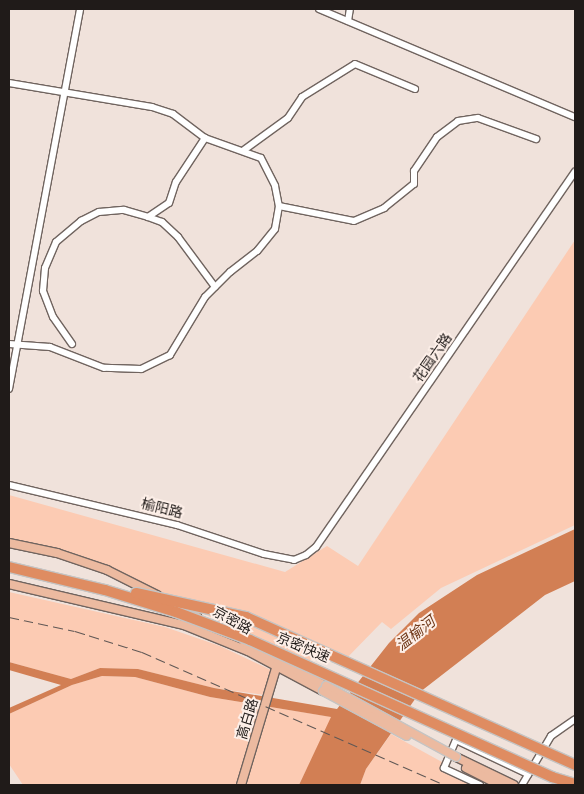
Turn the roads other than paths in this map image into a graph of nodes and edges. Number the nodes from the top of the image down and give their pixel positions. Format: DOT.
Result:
graph roads {
  1 [pos="80,9"];
  2 [pos="319,9"];
  3 [pos="350,9"];
  4 [pos="348,22"];
  5 [pos="9,83"];
  6 [pos="415,89"];
  7 [pos="64,93"];
  8 [pos="575,117"];
  9 [pos="205,138"];
  10 [pos="536,139"];
  11 [pos="244,150"];
  12 [pos="575,172"];
  13 [pos="279,206"];
  14 [pos="148,217"];
  15 [pos="215,287"];
  16 [pos="9,344"];
  17 [pos="72,344"];
  18 [pos="18,347"];
  19 [pos="9,389"];
  20 [pos="9,485"];
  21 [pos="9,543"];
  22 [pos="306,555"];
  23 [pos="9,566"];
  24 [pos="9,584"];
  25 [pos="278,663"];
  26 [pos="575,718"];
  27 [pos="455,759"];
  28 [pos="575,765"];
  29 [pos="528,774"];
  30 [pos="575,784"];
  31 [pos="241,785"];
  32 [pos="480,785"];
  33 [pos="499,785"];
  34 [pos="514,785"];
  35 [pos="522,785"];
  1 -- 7 [label="street"];
  2 -- 4 [label="street"];
  3 -- 4 [label="street"];
  4 -- 8 [label="street"];
  5 -- 7 [label="street"];
  6 -- 11 [label="street"];
  7 -- 9 [label="street"];
  7 -- 18 [label="street"];
  9 -- 13 [label="street"];
  9 -- 14 [label="street"];
  10 -- 13 [label="street"];
  12 -- 22 [label="street, 花园六路"];
  13 -- 15 [label="street"];
  14 -- 15 [label="street"];
  14 -- 17 [label="street"];
  15 -- 18 [label="street"];
  16 -- 18 [label="street"];
  18 -- 19 [label="street"];
  20 -- 22 [label="street, 榆阳路"];
  21 -- 25 [label="main road, 京密路"];
  23 -- 28 [label="highway, 京密快速, bridge"];
  23 -- 30 [label="highway, 京密快速, bridge"];
  24 -- 25 [label="main road, 京密路"];
  25 -- 27 [label="main road, 京密路, bridge"];
  25 -- 31 [label="main road, 高白路"];
  26 -- 29 [label="street"];
  27 -- 33 [label="main road, 京密路"];
  27 -- 34 [label="main road, 京密路"];
  29 -- 32 [label="street"];
  29 -- 35 [label="street"];
}
